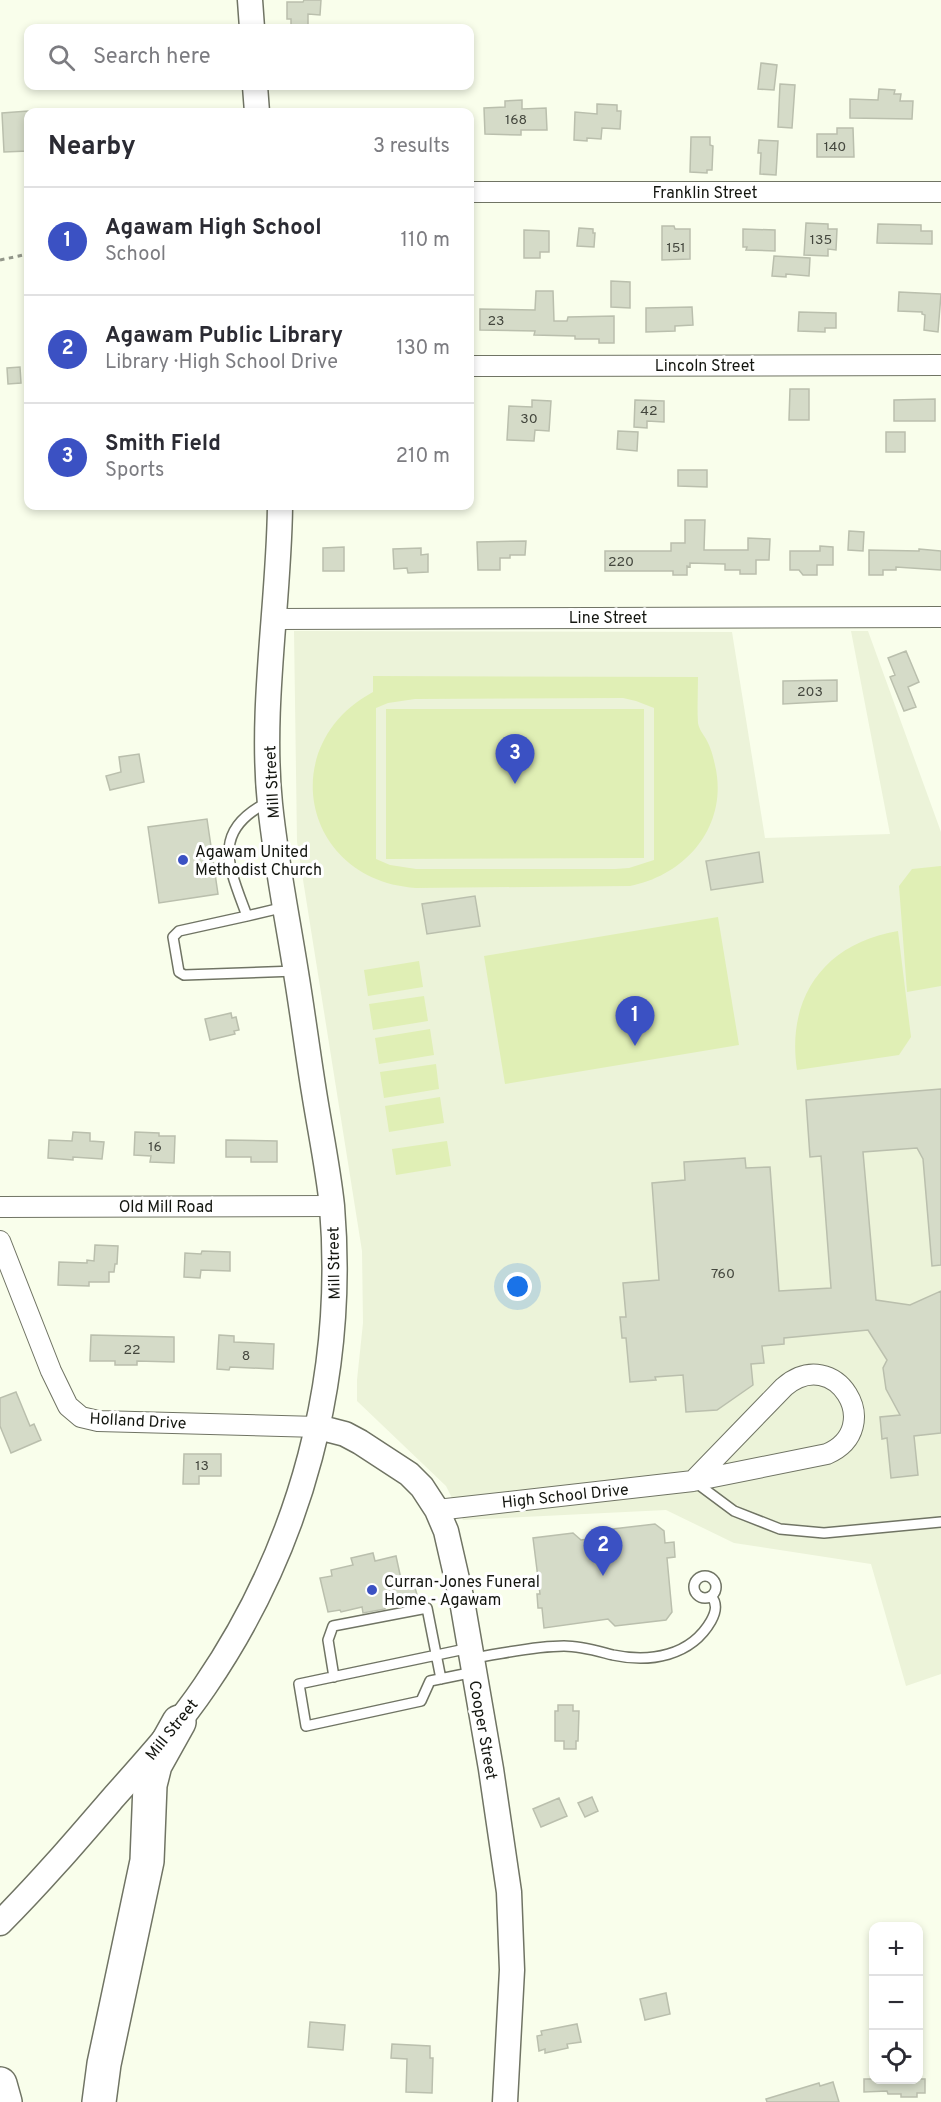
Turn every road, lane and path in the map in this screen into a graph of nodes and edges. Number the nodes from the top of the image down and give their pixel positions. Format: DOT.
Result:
graph roads {
  1 [pos="250,0"];
  2 [pos="252,24"];
  3 [pos="255,90"];
  4 [pos="256,108"];
  5 [pos="474,192"];
  6 [pos="941,192"];
  7 [pos="24,255"];
  8 [pos="0,260"];
  9 [pos="941,365"];
  10 [pos="474,366"];
  11 [pos="280,510"];
  12 [pos="941,617"];
  13 [pos="275,618"];
  14 [pos="270,801"];
  15 [pos="285,907"];
  16 [pos="247,916"];
  17 [pos="296,971"];
  18 [pos="332,1206"];
  19 [pos="0,1207"];
  20 [pos="0,1241"];
  21 [pos="318,1427"];
  22 [pos="693,1481"];
  23 [pos="437,1510"];
  24 [pos="941,1522"];
  25 [pos="711,1596"];
  26 [pos="436,1655"];
  27 [pos="472,1660"];
  28 [pos="334,1677"];
  29 [pos="441,1679"];
  30 [pos="179,1722"];
  31 [pos="0,1923"];
  32 [pos="0,2084"];
  33 [pos="5,2102"];
  34 [pos="99,2102"];
  35 [pos="505,2102"];
  1 -- 2 [label="street"];
  3 -- 4 [label="street"];
  5 -- 6 [label="street, Franklin Street"];
  7 -- 8 [label="path"];
  9 -- 10 [label="street, Lincoln Street"];
  11 -- 13 [label="street, Mill Street"];
  12 -- 13 [label="street, Line Street"];
  13 -- 14 [label="street, Mill Street"];
  14 -- 15 [label="street, Mill Street"];
  14 -- 16 [label="lane"];
  15 -- 16 [label="lane"];
  15 -- 17 [label="street, Mill Street"];
  16 -- 17 [label="lane"];
  17 -- 18 [label="street, Mill Street"];
  18 -- 19 [label="street, Old Mill Road"];
  18 -- 21 [label="street, Mill Street"];
  20 -- 21 [label="street, Holland Drive"];
  21 -- 23 [label="street, Cooper Street"];
  21 -- 30 [label="street, Mill Street"];
  22 -- 22 [label="street, High School Drive"];
  22 -- 23 [label="street, High School Drive"];
  22 -- 24 [label="lane"];
  23 -- 27 [label="street, Cooper Street"];
  25 -- 27 [label="lane"];
  26 -- 27 [label="lane"];
  26 -- 28 [label="lane"];
  26 -- 28 [label="lane"];
  26 -- 29 [label="lane"];
  27 -- 29 [label="lane"];
  27 -- 35 [label="street, Cooper Street"];
  28 -- 29 [label="lane"];
  30 -- 31 [label="street, Mill Street"];
  30 -- 34 [label="highway"];
  32 -- 33 [label="highway"];
}
